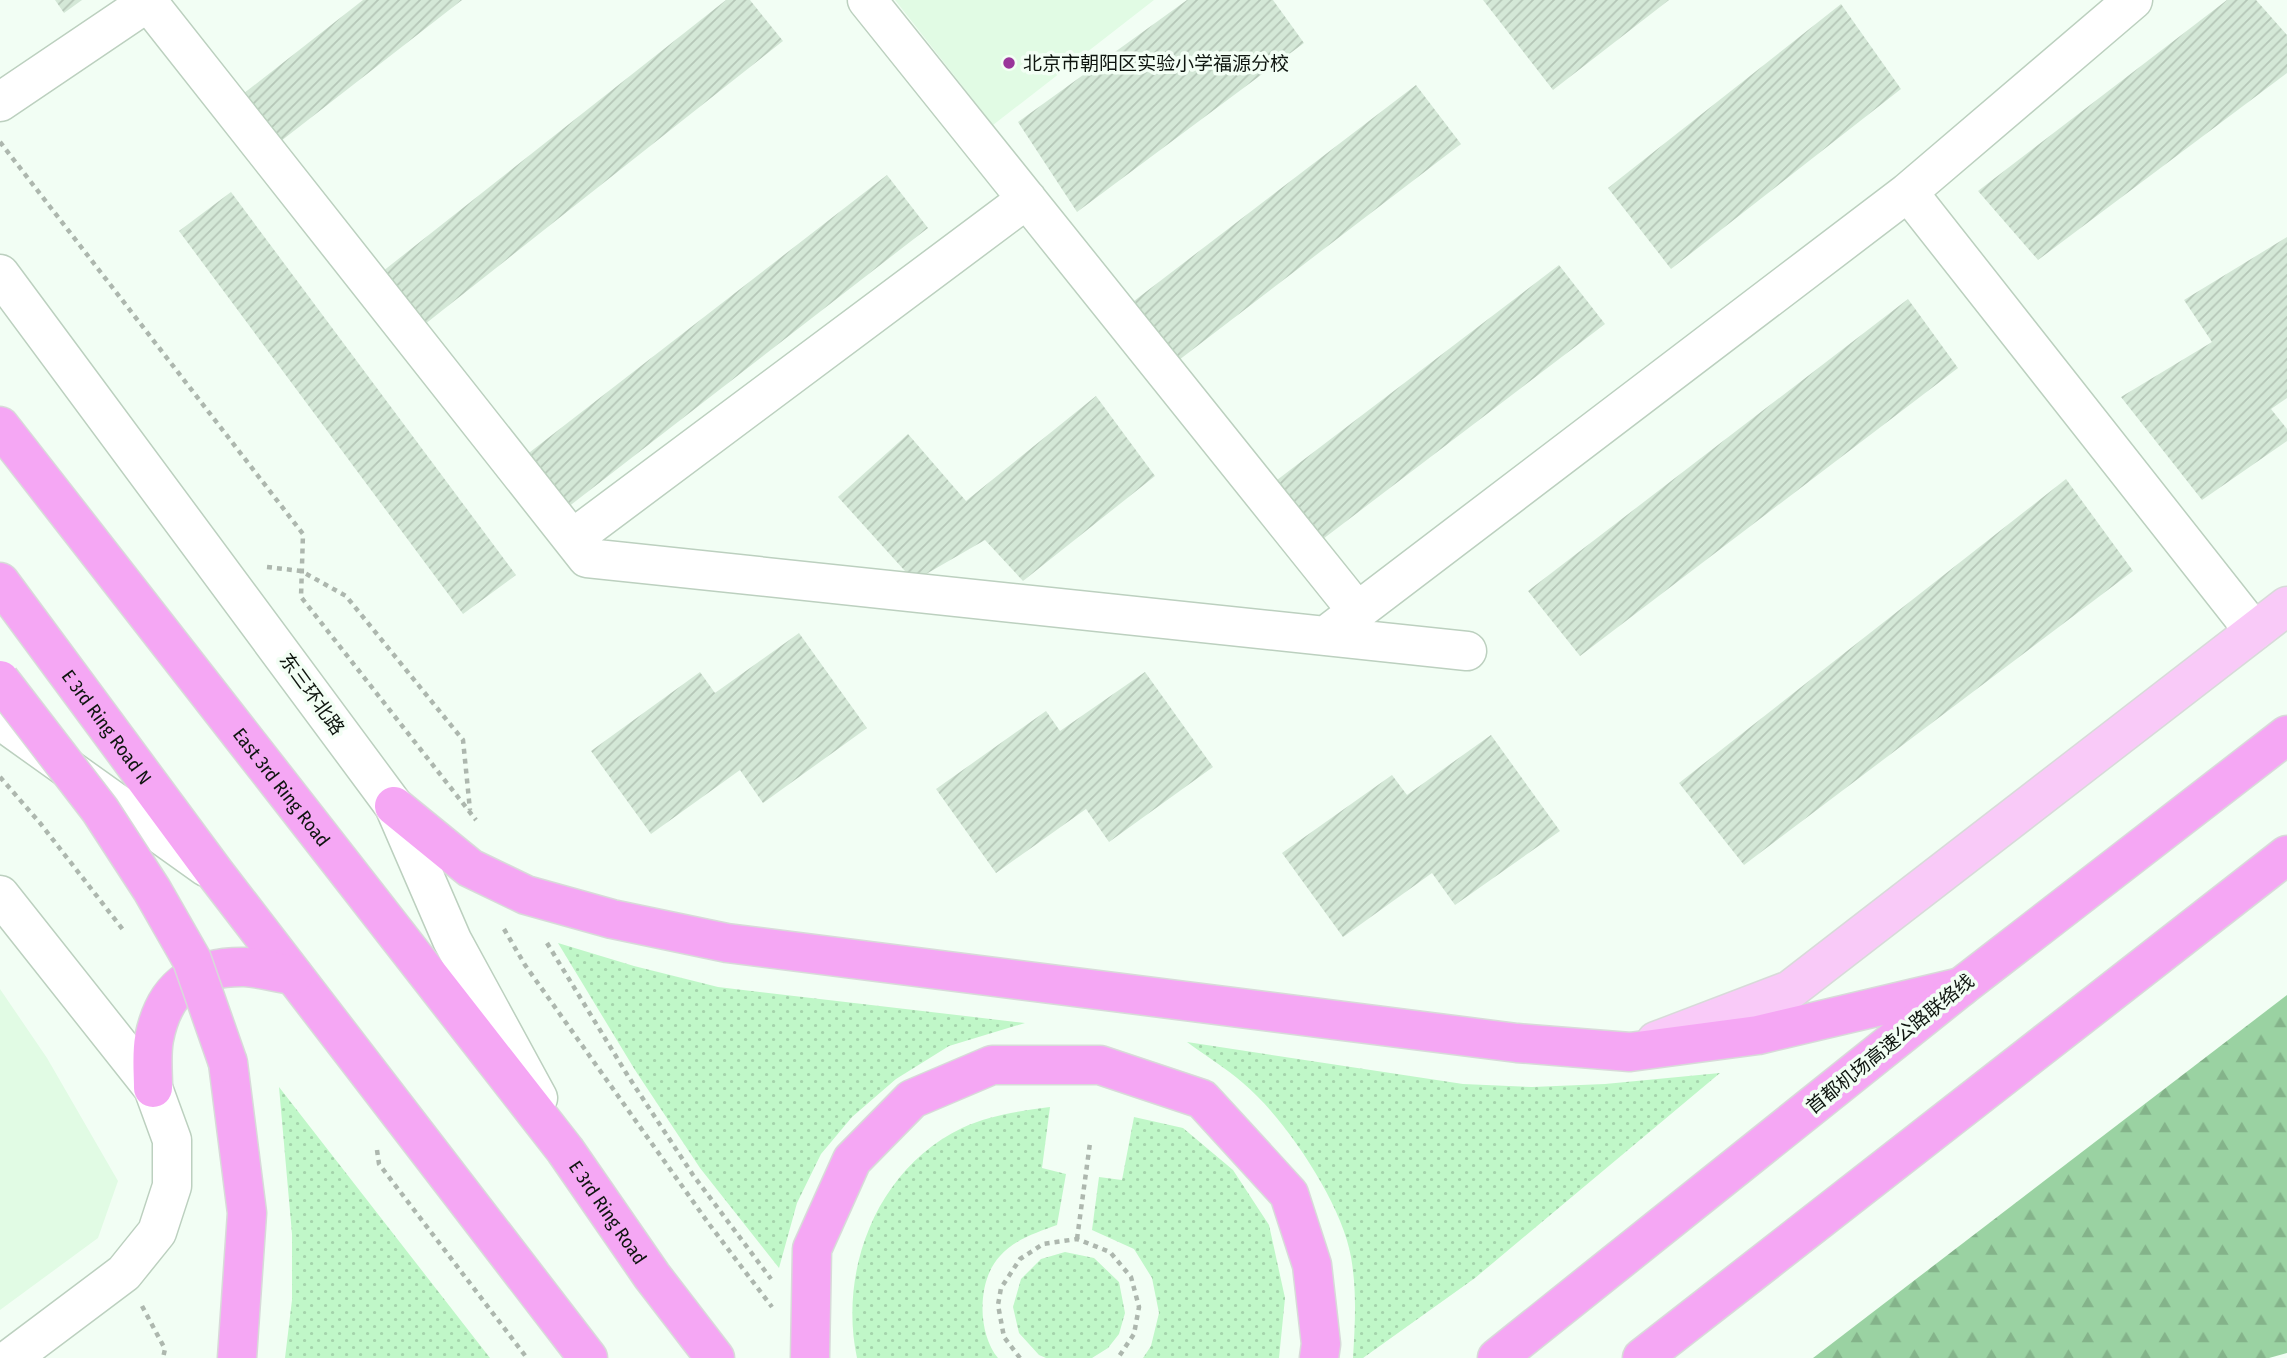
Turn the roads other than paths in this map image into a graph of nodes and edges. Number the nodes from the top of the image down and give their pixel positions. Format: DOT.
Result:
graph roads {
  1 [pos="867,0"];
  2 [pos="2133,0"];
  3 [pos="149,1"];
  4 [pos="0,102"];
  5 [pos="1908,192"];
  6 [pos="1027,200"];
  7 [pos="0,274"];
  8 [pos="0,426"];
  9 [pos="572,540"];
  10 [pos="0,582"];
  11 [pos="2287,606"];
  12 [pos="1357,611"];
  13 [pos="2254,631"];
  14 [pos="1325,636"];
  15 [pos="1467,651"];
  16 [pos="0,680"];
  17 [pos="0,720"];
  18 [pos="2287,735"];
  19 [pos="394,806"];
  20 [pos="2287,855"];
  21 [pos="215,873"];
  22 [pos="0,895"];
  23 [pos="293,975"];
  24 [pos="1961,987"];
  25 [pos="1630,1052"];
  26 [pos="153,1088"];
  27 [pos="565,1150"];
  28 [pos="809,1348"];
  29 [pos="582,1351"];
  30 [pos="12,1358"];
  31 [pos="237,1358"];
  32 [pos="715,1358"];
  33 [pos="1320,1358"];
  34 [pos="1497,1358"];
  35 [pos="1642,1358"];
  1 -- 6 [label="street"];
  2 -- 5 [label="street"];
  3 -- 4 [label="street"];
  3 -- 9 [label="street"];
  5 -- 12 [label="street"];
  5 -- 13 [label="street"];
  6 -- 9 [label="street"];
  6 -- 12 [label="street"];
  7 -- 19 [label="street, 东三环北路"];
  8 -- 27 [label="highway, East 3rd Ring Road"];
  9 -- 14 [label="street"];
  10 -- 21 [label="highway, E 3rd Ring Road N"];
  11 -- 13 [label="main road"];
  12 -- 14 [label="street"];
  13 -- 25 [label="main road"];
  14 -- 15 [label="street"];
  16 -- 31 [label="highway, bridge"];
  17 -- 21 [label="street"];
  18 -- 24 [label="highway, 首都机场高速公路联络线"];
  19 -- 25 [label="highway"];
  19 -- 27 [label="street, 东三环北路"];
  20 -- 35 [label="highway"];
  21 -- 23 [label="highway"];
  22 -- 26 [label="street"];
  23 -- 26 [label="highway"];
  23 -- 29 [label="highway"];
  24 -- 25 [label="highway"];
  24 -- 34 [label="highway, 首都机场高速公路联络线"];
  26 -- 30 [label="street"];
  27 -- 32 [label="highway, E 3rd Ring Road"];
  28 -- 33 [label="highway"];
}
